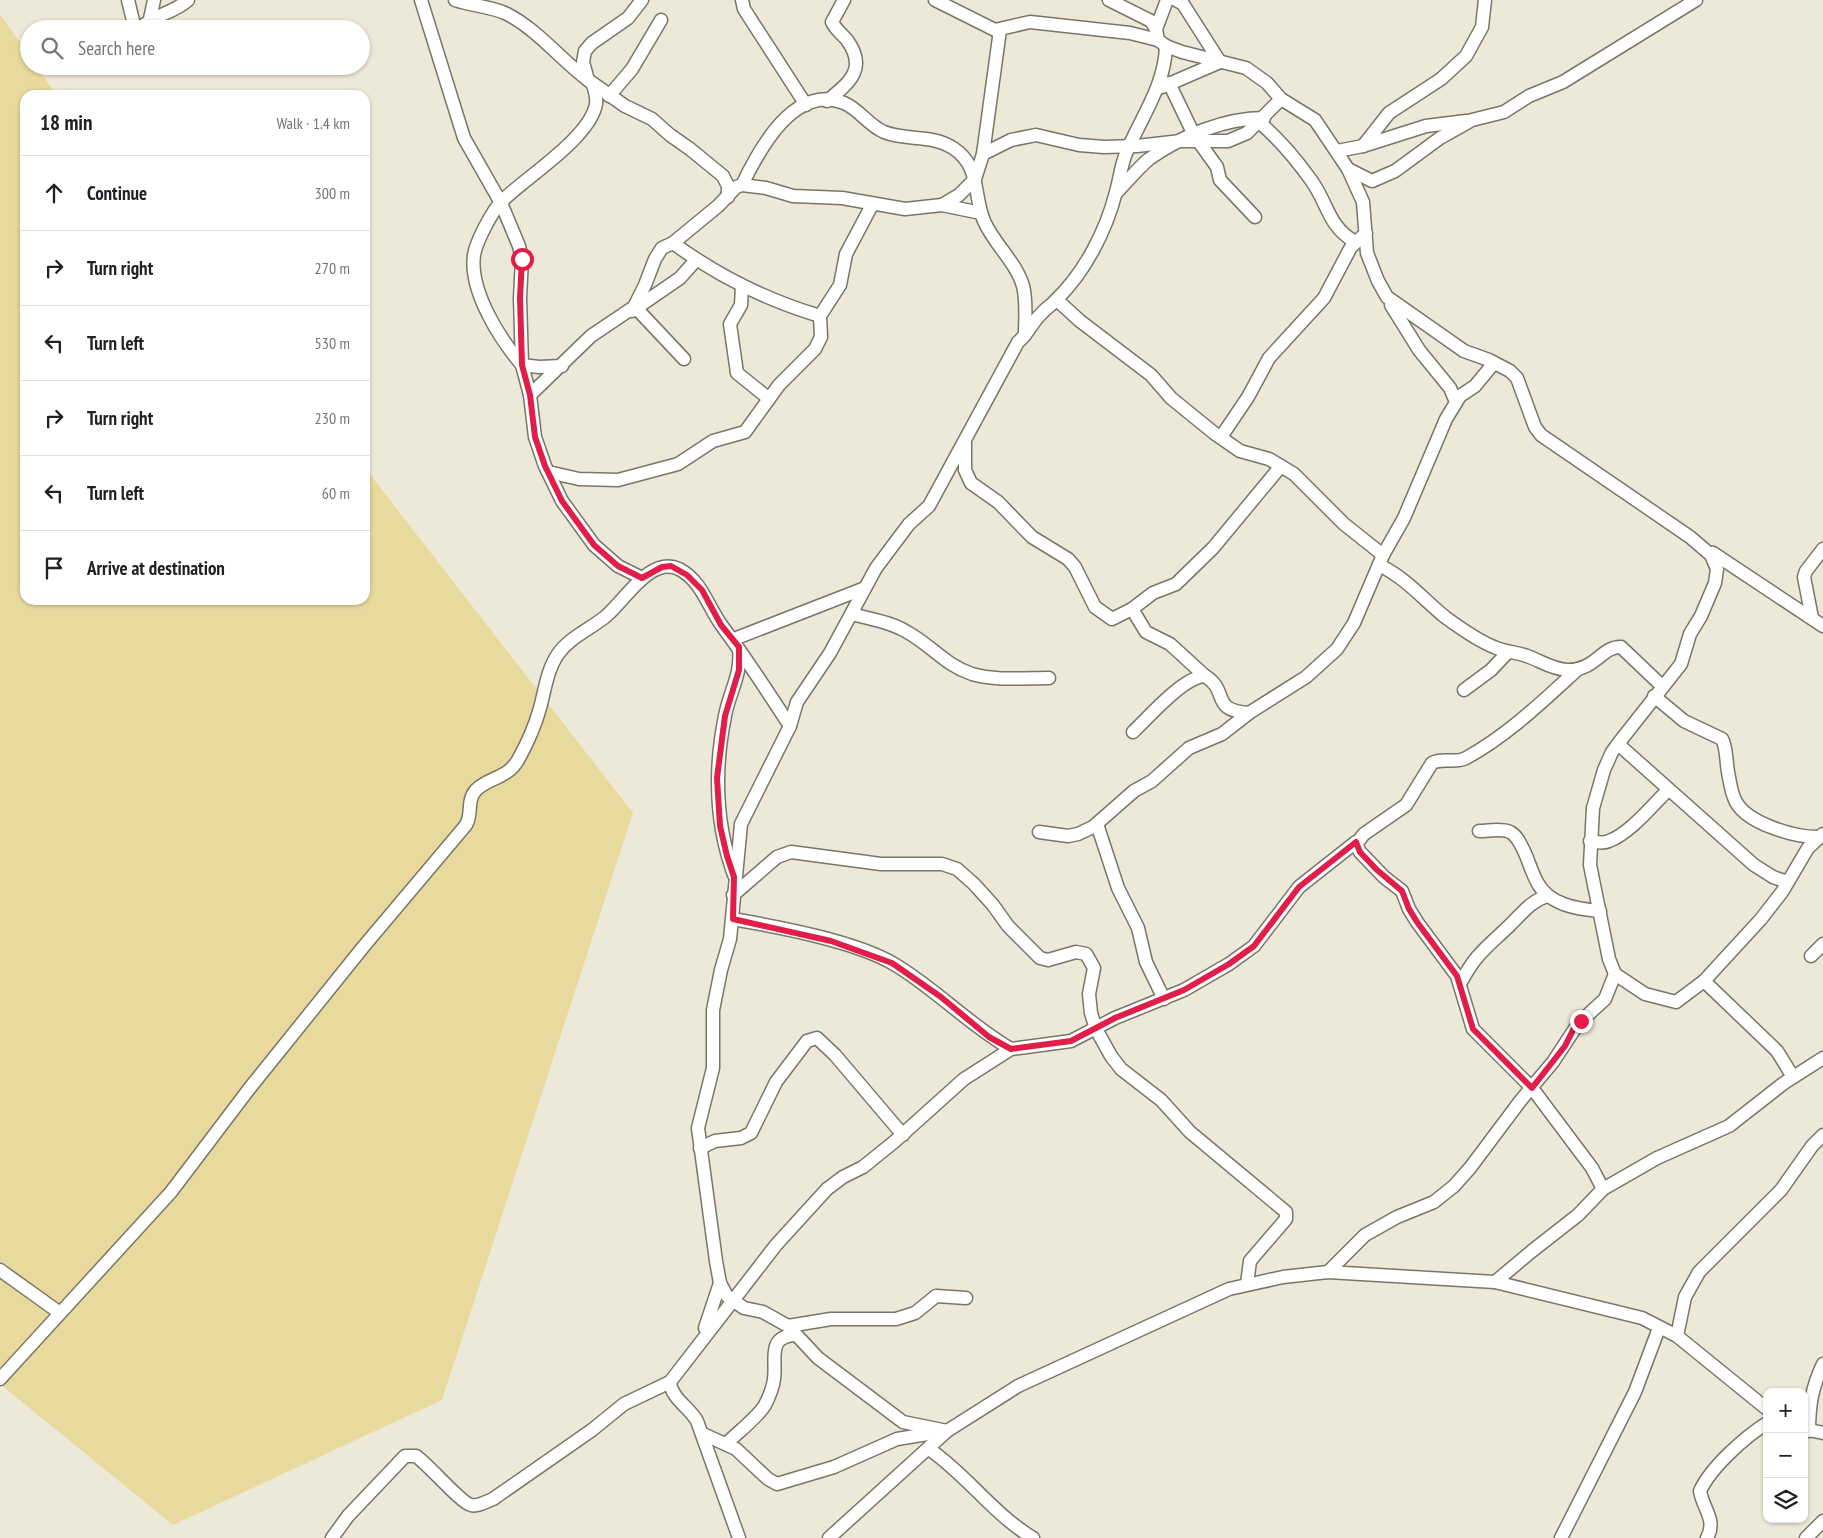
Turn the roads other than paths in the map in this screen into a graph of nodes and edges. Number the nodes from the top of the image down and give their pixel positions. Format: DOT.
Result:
graph roads {
  1 [pos="128,0"];
  2 [pos="154,0"];
  3 [pos="188,0"];
  4 [pos="421,0"];
  5 [pos="455,0"];
  6 [pos="642,0"];
  7 [pos="844,0"];
  8 [pos="935,0"];
  9 [pos="1109,0"];
  10 [pos="1167,0"];
  11 [pos="1176,0"];
  12 [pos="1485,0"];
  13 [pos="1696,0"];
  14 [pos="743,1"];
  15 [pos="133,20"];
  16 [pos="150,20"];
  17 [pos="661,20"];
  18 [pos="1000,30"];
  19 [pos="1160,38"];
  20 [pos="1220,62"];
  21 [pos="590,82"];
  22 [pos="1163,86"];
  23 [pos="609,96"];
  24 [pos="1281,99"];
  25 [pos="827,100"];
  26 [pos="806,105"];
  27 [pos="1261,120"];
  28 [pos="1472,120"];
  29 [pos="986,132"];
  30 [pos="1196,138"];
  31 [pos="1011,140"];
  32 [pos="1181,141"];
  33 [pos="1130,146"];
  34 [pos="1363,146"];
  35 [pos="1337,151"];
  36 [pos="983,154"];
  37 [pos="1348,169"];
  38 [pos="975,179"];
  39 [pos="1372,181"];
  40 [pos="742,185"];
  41 [pos="1116,193"];
  42 [pos="728,197"];
  43 [pos="1363,202"];
  44 [pos="501,203"];
  45 [pos="872,205"];
  46 [pos="942,205"];
  47 [pos="981,212"];
  48 [pos="1255,217"];
  49 [pos="1366,233"];
  50 [pos="1355,242"];
  51 [pos="673,243"];
  52 [pos="696,260"];
  53 [pos="742,287"];
  54 [pos="1387,297"];
  55 [pos="1056,300"];
  56 [pos="632,311"];
  57 [pos="820,316"];
  58 [pos="1025,337"];
  59 [pos="684,359"];
  60 [pos="1494,363"];
  61 [pos="522,365"];
  62 [pos="562,366"];
  63 [pos="530,395"];
  64 [pos="768,398"];
  65 [pos="1456,402"];
  66 [pos="1221,437"];
  67 [pos="964,440"];
  68 [pos="1281,466"];
  69 [pos="548,472"];
  70 [pos="1823,549"];
  71 [pos="1711,555"];
  72 [pos="1381,560"];
  73 [pos="642,578"];
  74 [pos="865,588"];
  75 [pos="1132,610"];
  76 [pos="852,614"];
  77 [pos="1812,618"];
  78 [pos="1823,626"];
  79 [pos="736,643"];
  80 [pos="1508,652"];
  81 [pos="1578,669"];
  82 [pos="1205,676"];
  83 [pos="1049,678"];
  84 [pos="1464,690"];
  85 [pos="1658,691"];
  86 [pos="1249,713"];
  87 [pos="790,726"];
  88 [pos="1133,732"];
  89 [pos="1618,744"];
  90 [pos="1668,790"];
  91 [pos="1097,824"];
  92 [pos="1479,831"];
  93 [pos="1039,832"];
  94 [pos="1822,834"];
  95 [pos="1590,841"];
  96 [pos="1356,842"];
  97 [pos="734,877"];
  98 [pos="1787,882"];
  99 [pos="733,895"];
  100 [pos="1547,896"];
  101 [pos="1600,911"];
  102 [pos="733,919"];
  103 [pos="1823,944"];
  104 [pos="1811,956"];
  105 [pos="1617,980"];
  106 [pos="1704,981"];
  107 [pos="1461,982"];
  108 [pos="1164,999"];
  109 [pos="1096,1029"];
  110 [pos="1011,1049"];
  111 [pos="1823,1058"];
  112 [pos="1793,1077"];
  113 [pos="1532,1088"];
  114 [pos="903,1135"];
  115 [pos="1823,1135"];
  116 [pos="700,1148"];
  117 [pos="1603,1189"];
  118 [pos="0,1270"];
  119 [pos="1328,1272"];
  120 [pos="1495,1282"];
  121 [pos="720,1283"];
  122 [pos="1247,1284"];
  123 [pos="966,1298"];
  124 [pos="733,1302"];
  125 [pos="60,1312"];
  126 [pos="1659,1328"];
  127 [pos="792,1330"];
  128 [pos="1677,1336"];
  129 [pos="700,1341"];
  130 [pos="1823,1364"];
  131 [pos="0,1379"];
  132 [pos="670,1382"];
  133 [pos="1763,1406"];
  134 [pos="1808,1417"];
  135 [pos="1763,1426"];
  136 [pos="1808,1430"];
  137 [pos="947,1431"];
  138 [pos="1823,1433"];
  139 [pos="703,1434"];
  140 [pos="726,1444"];
  141 [pos="929,1449"];
  142 [pos="1823,1521"];
  143 [pos="332,1538"];
  144 [pos="739,1538"];
  145 [pos="830,1538"];
  146 [pos="1033,1538"];
  147 [pos="1561,1538"];
  148 [pos="1707,1538"];
  149 [pos="1806,1538"];
  1 -- 15 [label="street"];
  2 -- 16 [label="street"];
  3 -- 16 [label="street"];
  4 -- 44 [label="street"];
  5 -- 21 [label="street"];
  6 -- 21 [label="street"];
  7 -- 25 [label="street"];
  8 -- 18 [label="street"];
  9 -- 19 [label="street"];
  10 -- 19 [label="street"];
  11 -- 20 [label="street"];
  12 -- 34 [label="street"];
  13 -- 28 [label="street"];
  14 -- 26 [label="street"];
  17 -- 23 [label="street"];
  18 -- 19 [label="street"];
  18 -- 29 [label="street"];
  19 -- 20 [label="street"];
  19 -- 22 [label="street"];
  20 -- 22 [label="street"];
  20 -- 24 [label="street"];
  21 -- 23 [label="street"];
  21 -- 44 [label="street"];
  22 -- 30 [label="street"];
  22 -- 33 [label="street"];
  23 -- 42 [label="street"];
  24 -- 27 [label="street"];
  24 -- 35 [label="street"];
  25 -- 26 [label="street"];
  25 -- 38 [label="street"];
  26 -- 40 [label="street"];
  27 -- 30 [label="street"];
  27 -- 50 [label="street"];
  28 -- 34 [label="street"];
  28 -- 39 [label="street"];
  29 -- 31 [label="street"];
  29 -- 36 [label="street"];
  30 -- 32 [label="street"];
  30 -- 48 [label="street"];
  31 -- 33 [label="street"];
  31 -- 36 [label="street"];
  32 -- 33 [label="street"];
  32 -- 41 [label="street"];
  33 -- 41 [label="street"];
  34 -- 35 [label="street"];
  35 -- 37 [label="street"];
  36 -- 38 [label="street"];
  37 -- 39 [label="street"];
  37 -- 43 [label="street"];
  38 -- 46 [label="street"];
  38 -- 47 [label="street"];
  39 -- 43 [label="street"];
  40 -- 42 [label="street"];
  40 -- 45 [label="street"];
  41 -- 55 [label="street"];
  42 -- 51 [label="street"];
  43 -- 49 [label="street"];
  44 -- 61 [label="street"];
  44 -- 61 [label="street"];
  45 -- 46 [label="street"];
  45 -- 57 [label="street"];
  46 -- 47 [label="street"];
  47 -- 58 [label="street"];
  49 -- 50 [label="street"];
  49 -- 54 [label="street"];
  50 -- 66 [label="street"];
  51 -- 52 [label="street"];
  51 -- 56 [label="street"];
  52 -- 53 [label="street"];
  52 -- 56 [label="street"];
  53 -- 57 [label="street"];
  53 -- 64 [label="street"];
  54 -- 60 [label="street"];
  54 -- 65 [label="street"];
  55 -- 58 [label="street"];
  55 -- 66 [label="street"];
  56 -- 59 [label="street"];
  56 -- 62 [label="street"];
  57 -- 64 [label="street"];
  58 -- 67 [label="street"];
  60 -- 65 [label="street"];
  60 -- 71 [label="street"];
  61 -- 62 [label="street"];
  61 -- 63 [label="street"];
  62 -- 63 [label="street"];
  63 -- 69 [label="street"];
  64 -- 69 [label="street"];
  65 -- 72 [label="street"];
  66 -- 68 [label="street"];
  67 -- 74 [label="street"];
  67 -- 75 [label="street"];
  68 -- 72 [label="street"];
  68 -- 75 [label="street"];
  69 -- 73 [label="street"];
  70 -- 77 [label="street"];
  71 -- 77 [label="street"];
  71 -- 85 [label="street"];
  72 -- 80 [label="street"];
  72 -- 86 [label="street"];
  73 -- 79 [label="street"];
  73 -- 125 [label="street"];
  74 -- 76 [label="street"];
  74 -- 79 [label="street"];
  75 -- 82 [label="street"];
  76 -- 83 [label="street"];
  76 -- 87 [label="street"];
  77 -- 78 [label="street"];
  79 -- 87 [label="street"];
  79 -- 97 [label="street"];
  80 -- 81 [label="street"];
  80 -- 84 [label="street"];
  81 -- 85 [label="street"];
  81 -- 96 [label="street"];
  82 -- 86 [label="street"];
  82 -- 88 [label="street"];
  85 -- 89 [label="street"];
  85 -- 94 [label="street"];
  86 -- 91 [label="street"];
  87 -- 97 [label="street"];
  89 -- 90 [label="street"];
  89 -- 95 [label="street"];
  90 -- 95 [label="street"];
  90 -- 98 [label="street"];
  91 -- 93 [label="street"];
  91 -- 108 [label="street"];
  92 -- 100 [label="street"];
  94 -- 98 [label="street"];
  95 -- 101 [label="street"];
  96 -- 107 [label="street"];
  96 -- 108 [label="street"];
  97 -- 99 [label="street"];
  98 -- 106 [label="street"];
  99 -- 102 [label="street"];
  99 -- 109 [label="street"];
  100 -- 101 [label="street"];
  100 -- 107 [label="street"];
  101 -- 105 [label="street"];
  102 -- 110 [label="street"];
  102 -- 116 [label="street"];
  103 -- 104 [label="street"];
  105 -- 106 [label="street"];
  105 -- 113 [label="street"];
  106 -- 112 [label="street"];
  107 -- 113 [label="street"];
  108 -- 109 [label="street"];
  109 -- 110 [label="street"];
  109 -- 122 [label="street"];
  110 -- 114 [label="street"];
  111 -- 112 [label="street"];
  112 -- 117 [label="street"];
  113 -- 117 [label="street"];
  113 -- 119 [label="street"];
  114 -- 116 [label="street"];
  114 -- 124 [label="street"];
  115 -- 128 [label="street"];
  116 -- 121 [label="street"];
  117 -- 120 [label="street"];
  118 -- 125 [label="street"];
  119 -- 120 [label="street"];
  119 -- 122 [label="street"];
  120 -- 126 [label="street"];
  121 -- 124 [label="street"];
  121 -- 129 [label="street"];
  122 -- 137 [label="street"];
  123 -- 127 [label="street"];
  124 -- 127 [label="street"];
  124 -- 129 [label="street"];
  125 -- 131 [label="street"];
  126 -- 128 [label="street"];
  126 -- 147 [label="street"];
  127 -- 137 [label="street"];
  127 -- 140 [label="street"];
  128 -- 133 [label="street"];
  129 -- 132 [label="street"];
  130 -- 134 [label="street"];
  132 -- 139 [label="street"];
  132 -- 143 [label="street"];
  135 -- 148 [label="street"];
  136 -- 138 [label="street"];
  137 -- 140 [label="street"];
  137 -- 141 [label="street"];
  139 -- 140 [label="street"];
  139 -- 144 [label="street"];
  141 -- 145 [label="street"];
  141 -- 146 [label="street"];
  142 -- 149 [label="street"];
}
